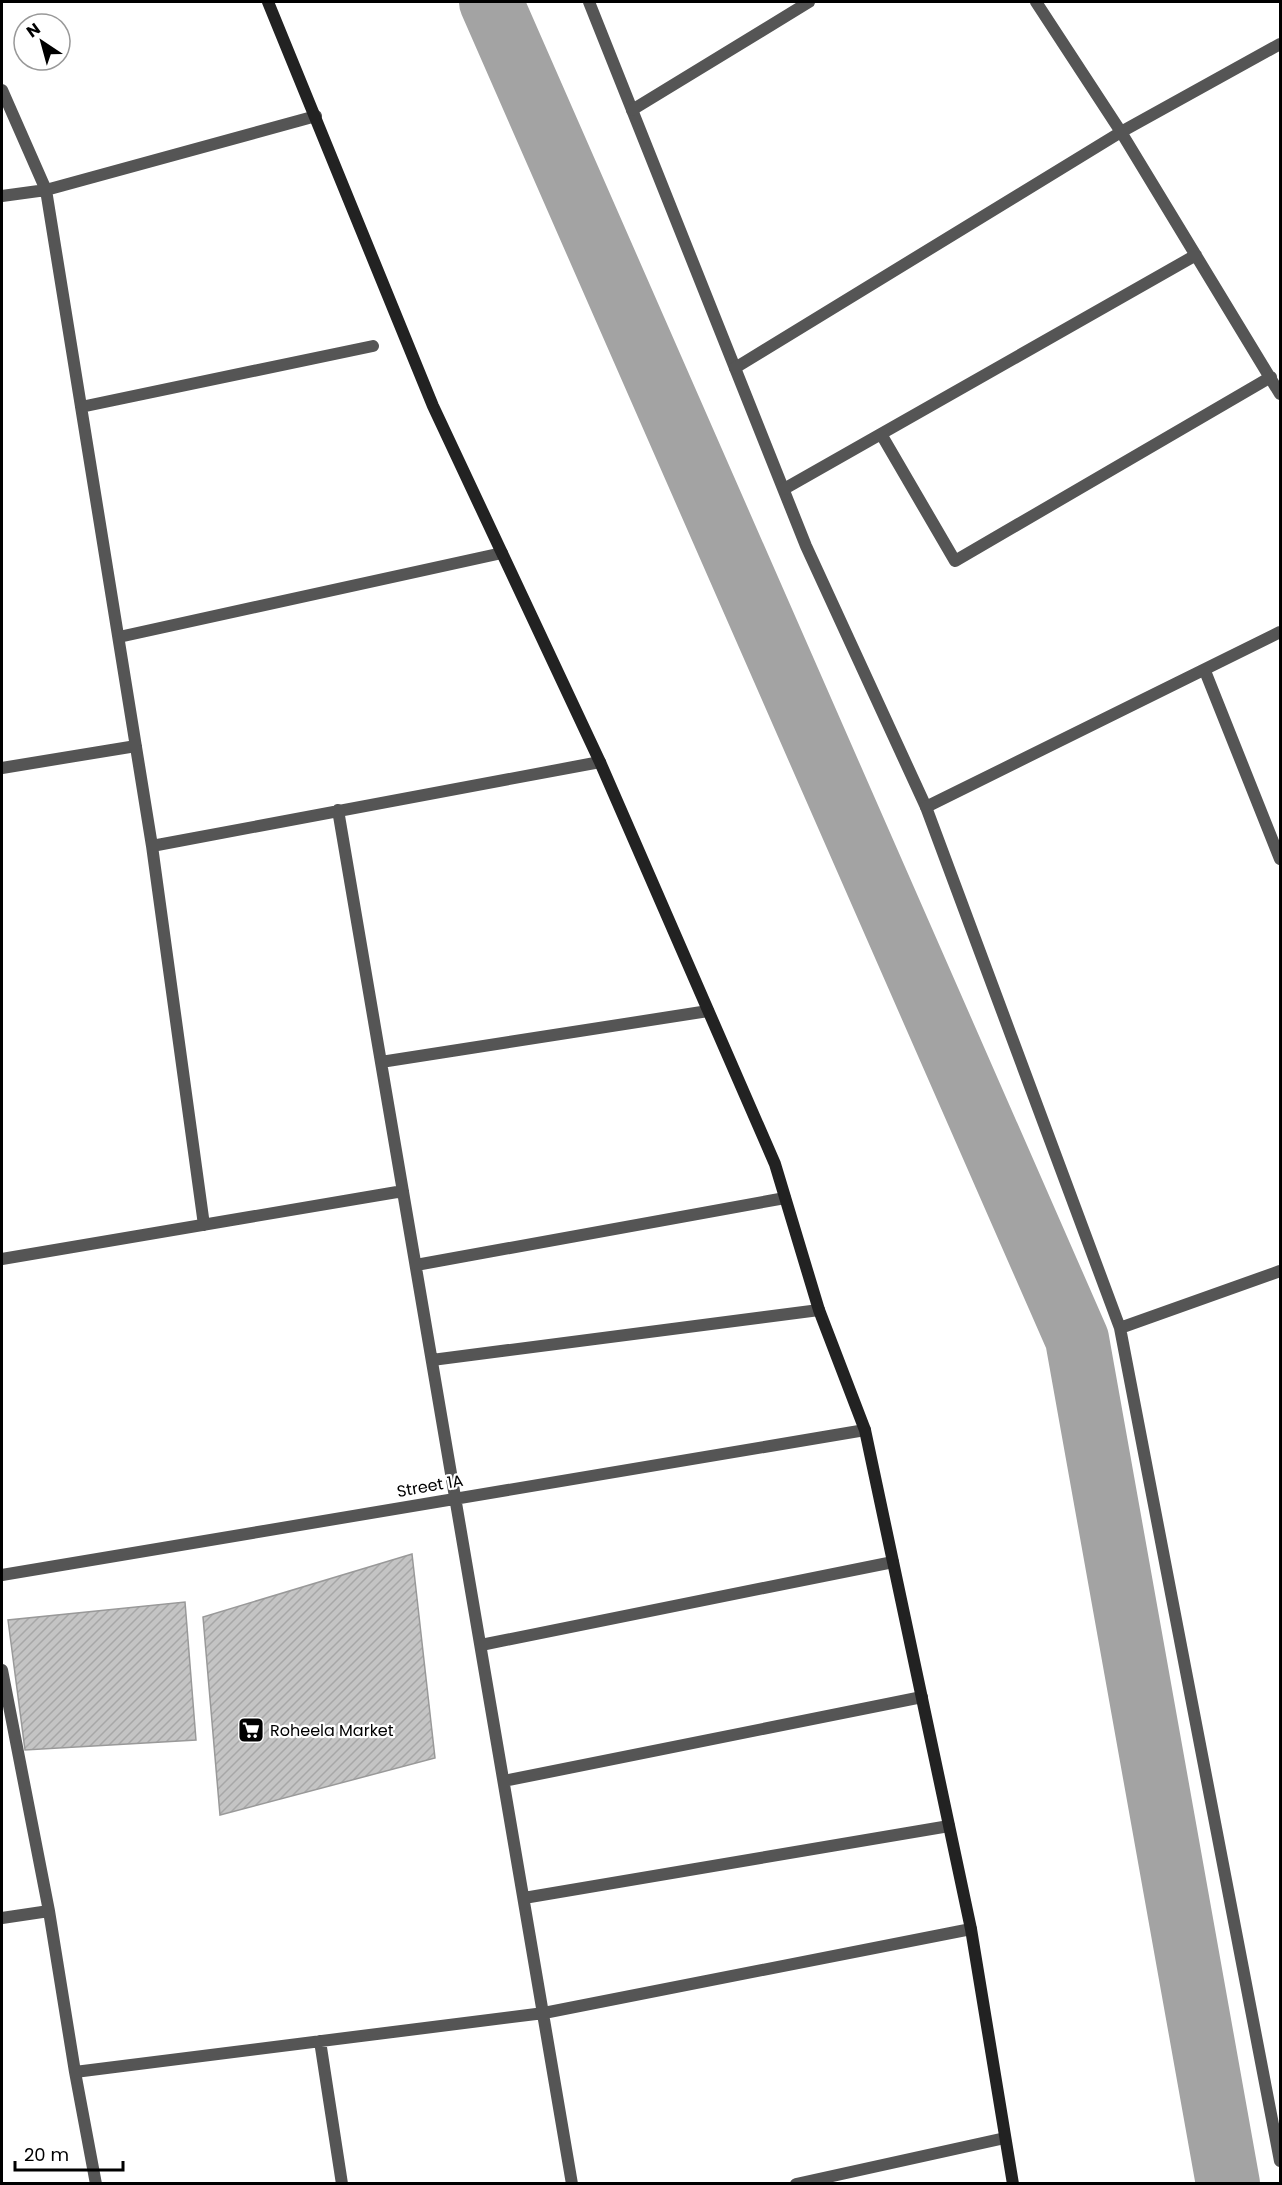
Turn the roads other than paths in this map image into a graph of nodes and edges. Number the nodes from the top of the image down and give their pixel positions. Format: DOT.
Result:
graph roads {
  1 [pos="268,2"];
  2 [pos="589,2"];
  3 [pos="808,2"];
  4 [pos="1036,2"];
  5 [pos="1281,44"];
  6 [pos="2,90"];
  7 [pos="632,110"];
  8 [pos="316,116"];
  9 [pos="1121,132"];
  10 [pos="46,190"];
  11 [pos="2,196"];
  12 [pos="1196,255"];
  13 [pos="373,346"];
  14 [pos="735,368"];
  15 [pos="1271,377"];
  16 [pos="1281,394"];
  17 [pos="81,407"];
  18 [pos="881,434"];
  19 [pos="784,489"];
  20 [pos="502,553"];
  21 [pos="1281,632"];
  22 [pos="119,637"];
  23 [pos="1205,670"];
  24 [pos="136,746"];
  25 [pos="600,762"];
  26 [pos="2,768"];
  27 [pos="926,807"];
  28 [pos="338,810"];
  29 [pos="152,846"];
  30 [pos="1281,859"];
  31 [pos="708,1011"];
  32 [pos="381,1062"];
  33 [pos="403,1191"];
  34 [pos="785,1198"];
  35 [pos="204,1225"];
  36 [pos="2,1259"];
  37 [pos="416,1265"];
  38 [pos="1281,1271"];
  39 [pos="819,1310"];
  40 [pos="1120,1328"];
  41 [pos="432,1360"];
  42 [pos="865,1430"];
  43 [pos="456,1498"];
  44 [pos="893,1562"];
  45 [pos="2,1575"];
  46 [pos="481,1645"];
  47 [pos="2,1670"];
  48 [pos="922,1697"];
  49 [pos="504,1781"];
  50 [pos="949,1826"];
  51 [pos="524,1898"];
  52 [pos="49,1911"];
  53 [pos="2,1918"];
  54 [pos="971,1929"];
  55 [pos="544,2013"];
  56 [pos="320,2041"];
  57 [pos="75,2072"];
  58 [pos="1005,2138"];
  59 [pos="1280,2159"];
  60 [pos="96,2184"];
  61 [pos="342,2184"];
  62 [pos="572,2184"];
  63 [pos="796,2184"];
  64 [pos="1013,2184"];
  1 -- 8 [label="street"];
  2 -- 7 [label="street"];
  3 -- 7 [label="street"];
  4 -- 9 [label="street"];
  5 -- 9 [label="street"];
  6 -- 10 [label="street"];
  7 -- 14 [label="street"];
  8 -- 10 [label="street"];
  8 -- 20 [label="street"];
  9 -- 12 [label="street"];
  9 -- 14 [label="street"];
  10 -- 11 [label="street"];
  10 -- 17 [label="street"];
  12 -- 15 [label="street"];
  12 -- 18 [label="street"];
  13 -- 17 [label="street"];
  14 -- 19 [label="street"];
  15 -- 16 [label="street"];
  15 -- 18 [label="street"];
  17 -- 22 [label="street"];
  18 -- 19 [label="street"];
  19 -- 27 [label="street"];
  20 -- 22 [label="street"];
  20 -- 25 [label="street"];
  21 -- 23 [label="street"];
  22 -- 24 [label="street"];
  23 -- 27 [label="street"];
  23 -- 30 [label="street"];
  24 -- 26 [label="street"];
  24 -- 29 [label="street"];
  25 -- 28 [label="street"];
  25 -- 31 [label="street"];
  27 -- 40 [label="street"];
  28 -- 29 [label="street"];
  28 -- 32 [label="street"];
  29 -- 35 [label="street"];
  31 -- 32 [label="street"];
  31 -- 34 [label="street"];
  32 -- 33 [label="street"];
  33 -- 35 [label="street"];
  33 -- 37 [label="street"];
  34 -- 37 [label="street"];
  34 -- 39 [label="street"];
  35 -- 36 [label="street"];
  37 -- 41 [label="street"];
  38 -- 40 [label="street"];
  39 -- 41 [label="street"];
  39 -- 42 [label="street"];
  40 -- 59 [label="street"];
  41 -- 43 [label="street"];
  42 -- 43 [label="street, Street 1A"];
  42 -- 44 [label="street"];
  43 -- 45 [label="street, Street 1A"];
  43 -- 46 [label="street"];
  44 -- 46 [label="street"];
  44 -- 48 [label="street"];
  46 -- 49 [label="street"];
  47 -- 52 [label="street"];
  48 -- 49 [label="street"];
  48 -- 50 [label="street"];
  49 -- 51 [label="street"];
  50 -- 51 [label="street"];
  50 -- 54 [label="street"];
  51 -- 55 [label="street"];
  52 -- 53 [label="street"];
  52 -- 57 [label="street"];
  54 -- 55 [label="street"];
  54 -- 58 [label="street"];
  55 -- 56 [label="street"];
  55 -- 62 [label="street"];
  56 -- 57 [label="street"];
  56 -- 61 [label="street"];
  57 -- 60 [label="street"];
  58 -- 63 [label="street"];
  58 -- 64 [label="street"];
}
